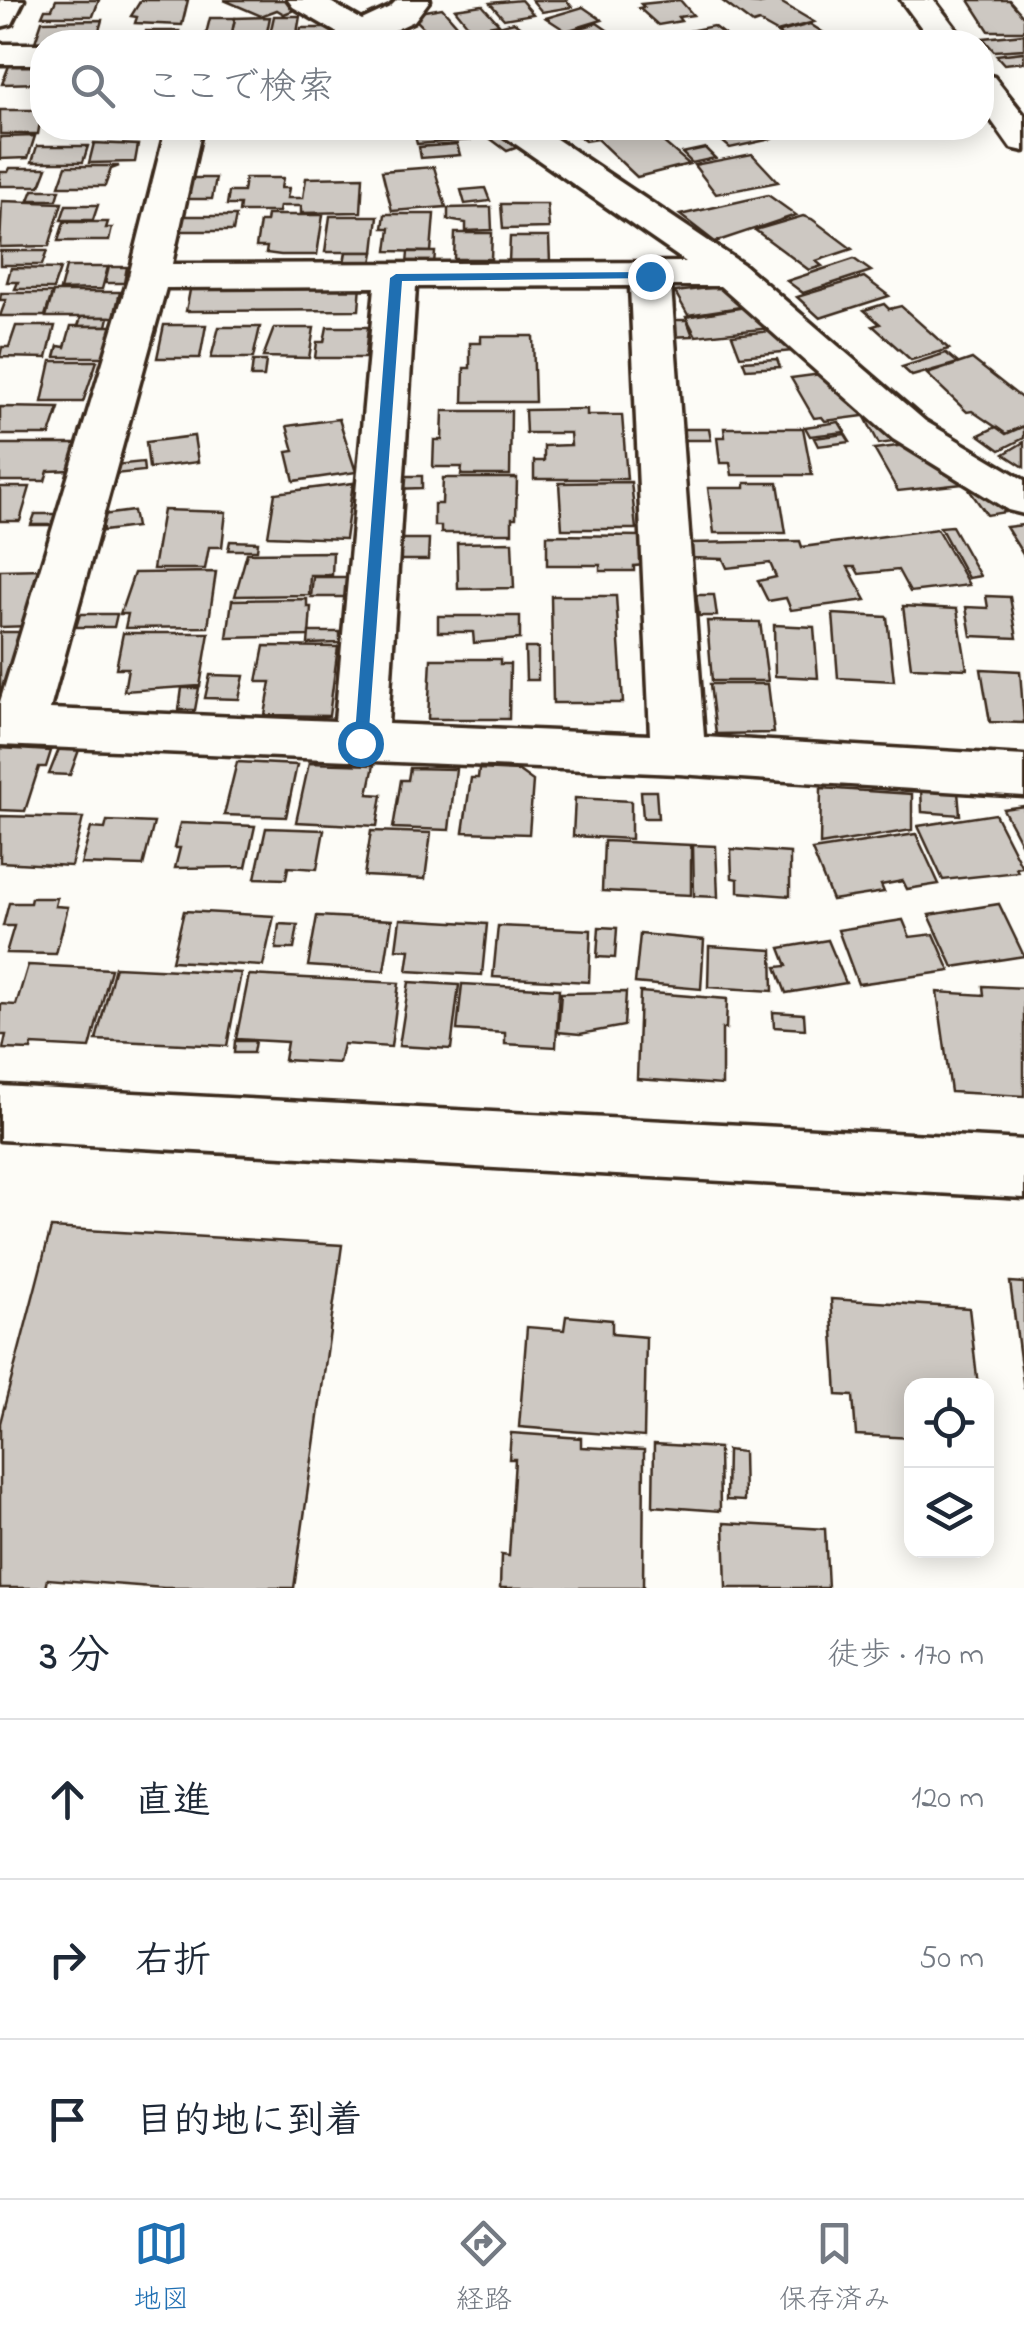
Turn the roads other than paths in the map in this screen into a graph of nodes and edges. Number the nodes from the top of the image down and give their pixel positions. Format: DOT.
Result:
graph roads {
  1 [pos="8,0"];
  2 [pos="304,0"];
  3 [pos="414,0"];
  4 [pos="916,0"];
  5 [pos="0,17"];
  6 [pos="355,30"];
  7 [pos="379,30"];
  8 [pos="940,30"];
  9 [pos="0,54"];
  10 [pos="30,54"];
  11 [pos="994,100"];
  12 [pos="1023,138"];
  13 [pos="181,140"];
  14 [pos="535,140"];
  15 [pos="730,274"];
  16 [pos="149,276"];
  17 [pos="650,276"];
  18 [pos="396,278"];
  19 [pos="1024,500"];
  20 [pos="9,727"];
  21 [pos="360,743"];
  22 [pos="678,756"];
  23 [pos="1024,776"];
  24 [pos="0,1113"];
  25 [pos="1024,1168"];
  1 -- 5 [label="street"];
  2 -- 6 [label="street"];
  3 -- 7 [label="street"];
  4 -- 8 [label="street"];
  9 -- 10 [label="street"];
  11 -- 12 [label="street"];
  13 -- 16 [label="street"];
  14 -- 15 [label="street"];
  15 -- 17 [label="street"];
  15 -- 19 [label="street"];
  16 -- 18 [label="street"];
  16 -- 20 [label="street"];
  17 -- 18 [label="street"];
  17 -- 22 [label="street"];
  18 -- 21 [label="street"];
  20 -- 21 [label="street"];
  21 -- 22 [label="street"];
  22 -- 23 [label="street"];
  24 -- 25 [label="street"];
}
